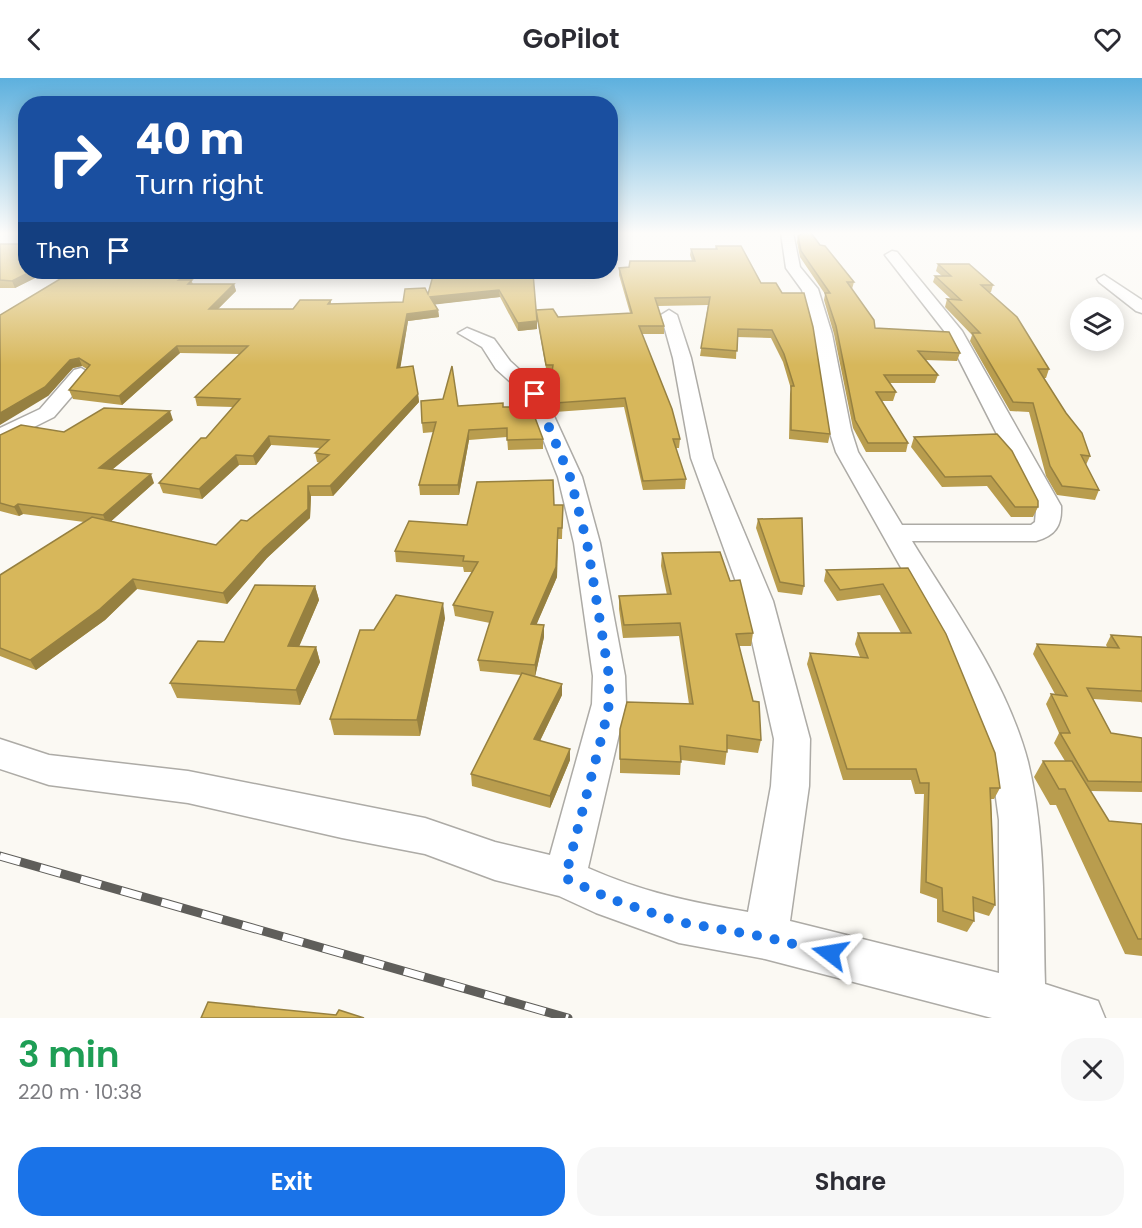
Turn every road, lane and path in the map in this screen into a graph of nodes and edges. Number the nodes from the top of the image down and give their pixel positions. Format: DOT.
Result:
graph roads {
  1 [pos="800,277"];
  2 [pos="910,277"];
  3 [pos="1104,279"];
  4 [pos="1142,308"];
  5 [pos="669,315"];
  6 [pos="467,333"];
  7 [pos="81,374"];
  8 [pos="0,437"];
  9 [pos="894,533"];
  10 [pos="0,754"];
  11 [pos="565,878"];
  12 [pos="765,937"];
  13 [pos="1022,1002"];
  14 [pos="1081,1018"];
  1 -- 9 [label="street"];
  2 -- 9 [label="street"];
  3 -- 4 [label="street"];
  5 -- 12 [label="street"];
  6 -- 11 [label="street"];
  7 -- 8 [label="street"];
  9 -- 13 [label="street"];
  10 -- 11 [label="street"];
  11 -- 12 [label="street"];
  12 -- 13 [label="street"];
  13 -- 14 [label="street"];
}
